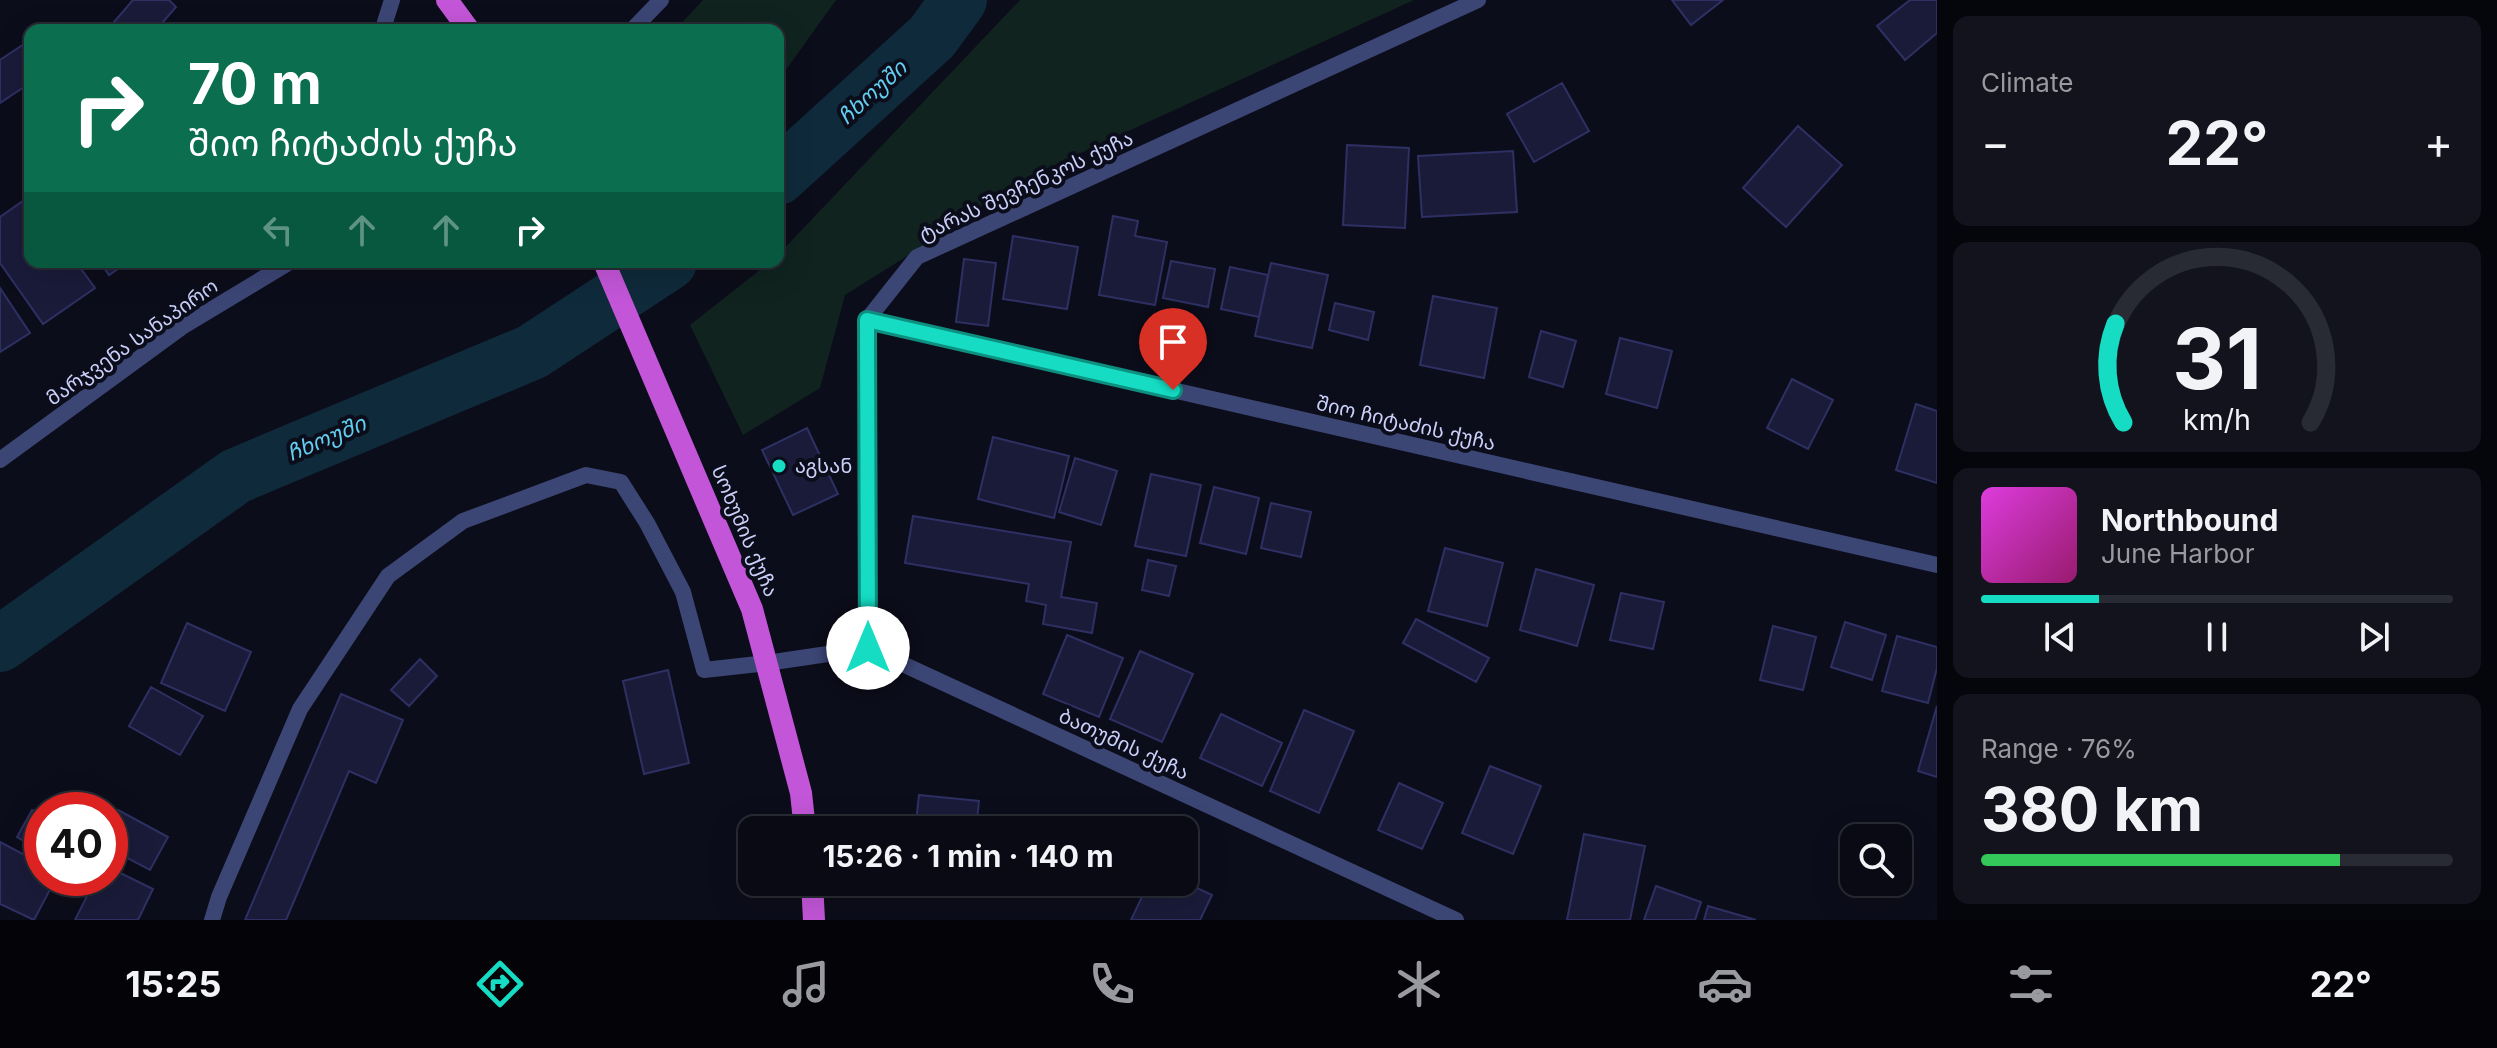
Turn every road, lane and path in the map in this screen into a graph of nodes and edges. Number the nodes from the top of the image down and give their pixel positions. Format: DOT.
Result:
graph roads {
  1 [pos="392,0"];
  2 [pos="447,0"];
  3 [pos="661,0"];
  4 [pos="1478,0"];
  5 [pos="386,24"];
  6 [pos="465,24"];
  7 [pos="638,24"];
  8 [pos="280,268"];
  9 [pos="607,268"];
  10 [pos="867,320"];
  11 [pos="0,460"];
  12 [pos="1937,565"];
  13 [pos="868,648"];
  14 [pos="767,663"];
  15 [pos="803,816"];
  16 [pos="813,896"];
  17 [pos="212,920"];
  18 [pos="814,920"];
  19 [pos="1456,920"];
  1 -- 5 [label="street"];
  2 -- 6 [label="highway"];
  3 -- 7 [label="street"];
  4 -- 10 [label="street, ტარას შევჩენკოს ქუჩა"];
  8 -- 11 [label="street, მარჯვენა სანაპირო"];
  9 -- 14 [label="highway, სოხუმის ქუჩა"];
  10 -- 12 [label="street, შიო ჩიტაძის ქუჩა"];
  10 -- 13 [label="street"];
  13 -- 14 [label="street"];
  13 -- 19 [label="street, ბათუმის ქუჩა"];
  14 -- 15 [label="highway, სოხუმის ქუჩა"];
  14 -- 17 [label="street"];
  16 -- 18 [label="highway"];
}
